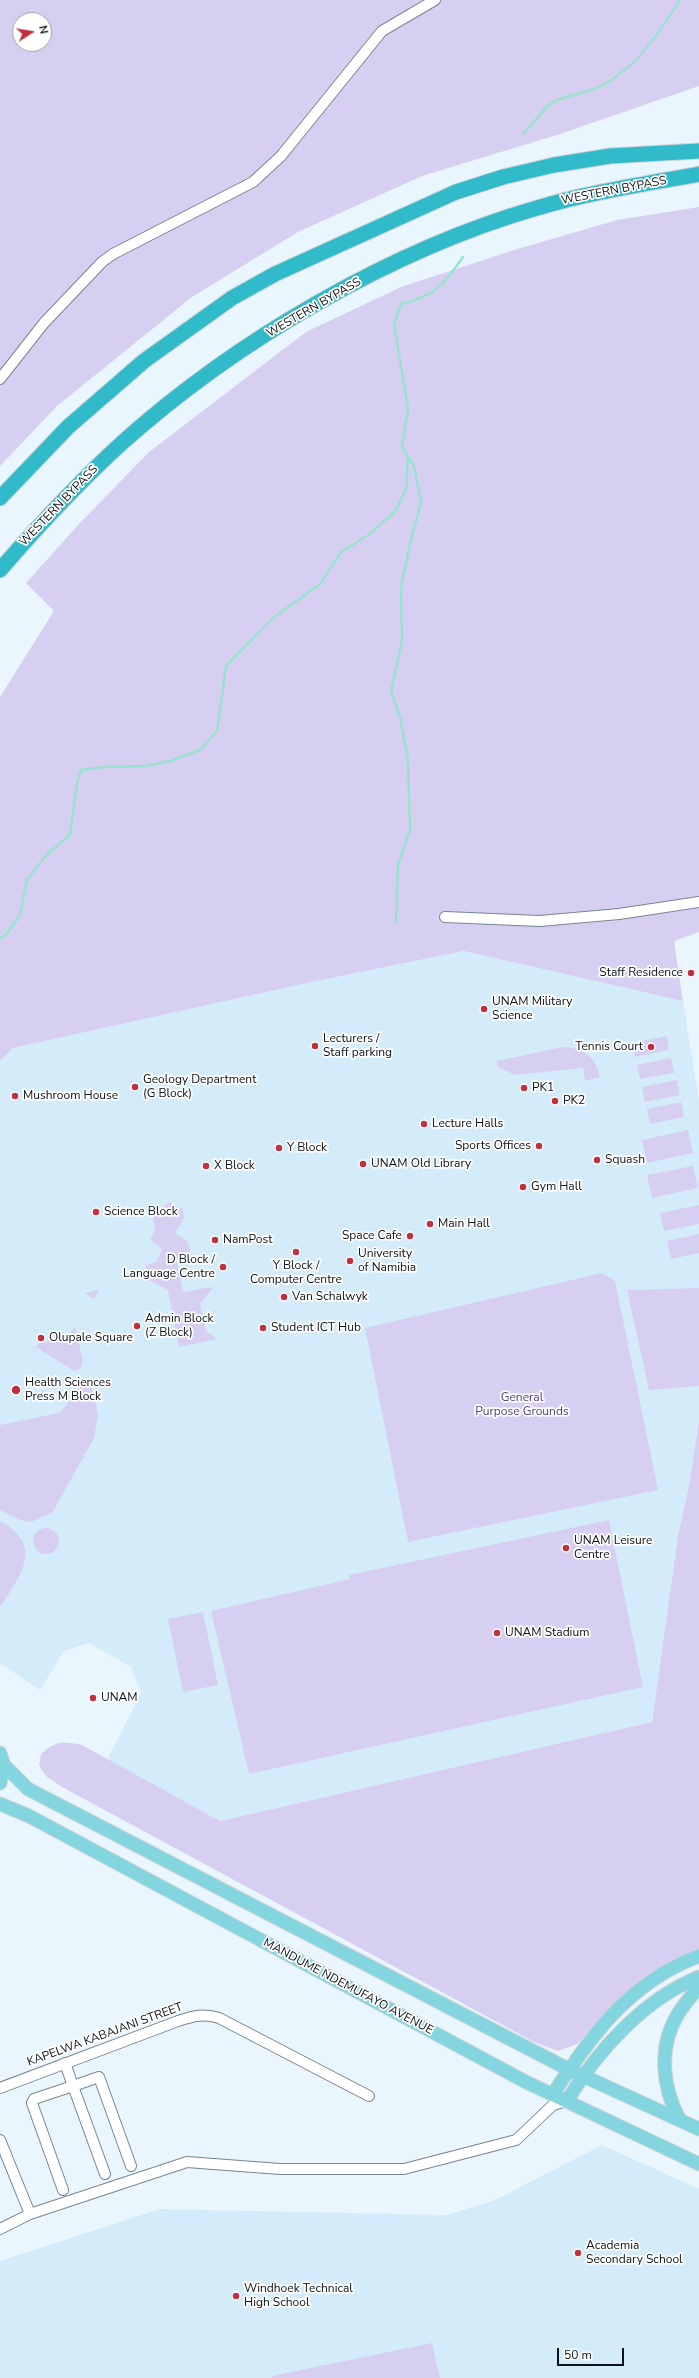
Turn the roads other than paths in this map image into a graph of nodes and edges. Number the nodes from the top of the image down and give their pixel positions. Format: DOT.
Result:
graph roads {
  1 [pos="435,0"];
  2 [pos="699,151"];
  3 [pos="699,174"];
  4 [pos="0,379"];
  5 [pos="0,498"];
  6 [pos="0,570"];
  7 [pos="699,902"];
  8 [pos="445,917"];
  9 [pos="2,1759"];
  10 [pos="0,1783"];
  11 [pos="0,1804"];
  12 [pos="699,1956"];
  13 [pos="699,1977"];
  14 [pos="699,1987"];
  15 [pos="65,2063"];
  16 [pos="568,2069"];
  17 [pos="582,2076"];
  18 [pos="73,2086"];
  19 [pos="0,2088"];
  20 [pos="369,2096"];
  21 [pos="553,2099"];
  22 [pos="567,2101"];
  23 [pos="680,2120"];
  24 [pos="699,2130"];
  25 [pos="0,2140"];
  26 [pos="699,2164"];
  27 [pos="131,2166"];
  28 [pos="105,2174"];
  29 [pos="63,2190"];
  30 [pos="30,2214"];
  31 [pos="0,2229"];
  1 -- 4 [label="street"];
  2 -- 5 [label="highway"];
  3 -- 6 [label="highway, WESTERN BYPASS"];
  7 -- 8 [label="street"];
  9 -- 10 [label="main road"];
  9 -- 16 [label="main road"];
  11 -- 21 [label="main road, MANDUME NDEMUFAYO AVENUE"];
  12 -- 16 [label="main road"];
  13 -- 17 [label="main road"];
  14 -- 23 [label="main road"];
  15 -- 18 [label="street"];
  15 -- 19 [label="street, KAPELWA KABAJANI STREET"];
  15 -- 20 [label="street, KAPELWA KABAJANI STREET"];
  16 -- 17 [label="main road"];
  16 -- 21 [label="main road"];
  17 -- 22 [label="main road"];
  17 -- 23 [label="main road"];
  18 -- 27 [label="street"];
  18 -- 28 [label="street"];
  18 -- 29 [label="street"];
  21 -- 22 [label="main road, MANDUME NDEMUFAYO AVENUE"];
  21 -- 30 [label="street"];
  22 -- 26 [label="main road, MANDUME NDEMUFAYO AVENUE"];
  23 -- 24 [label="main road"];
  25 -- 30 [label="street"];
  30 -- 31 [label="street"];
}
